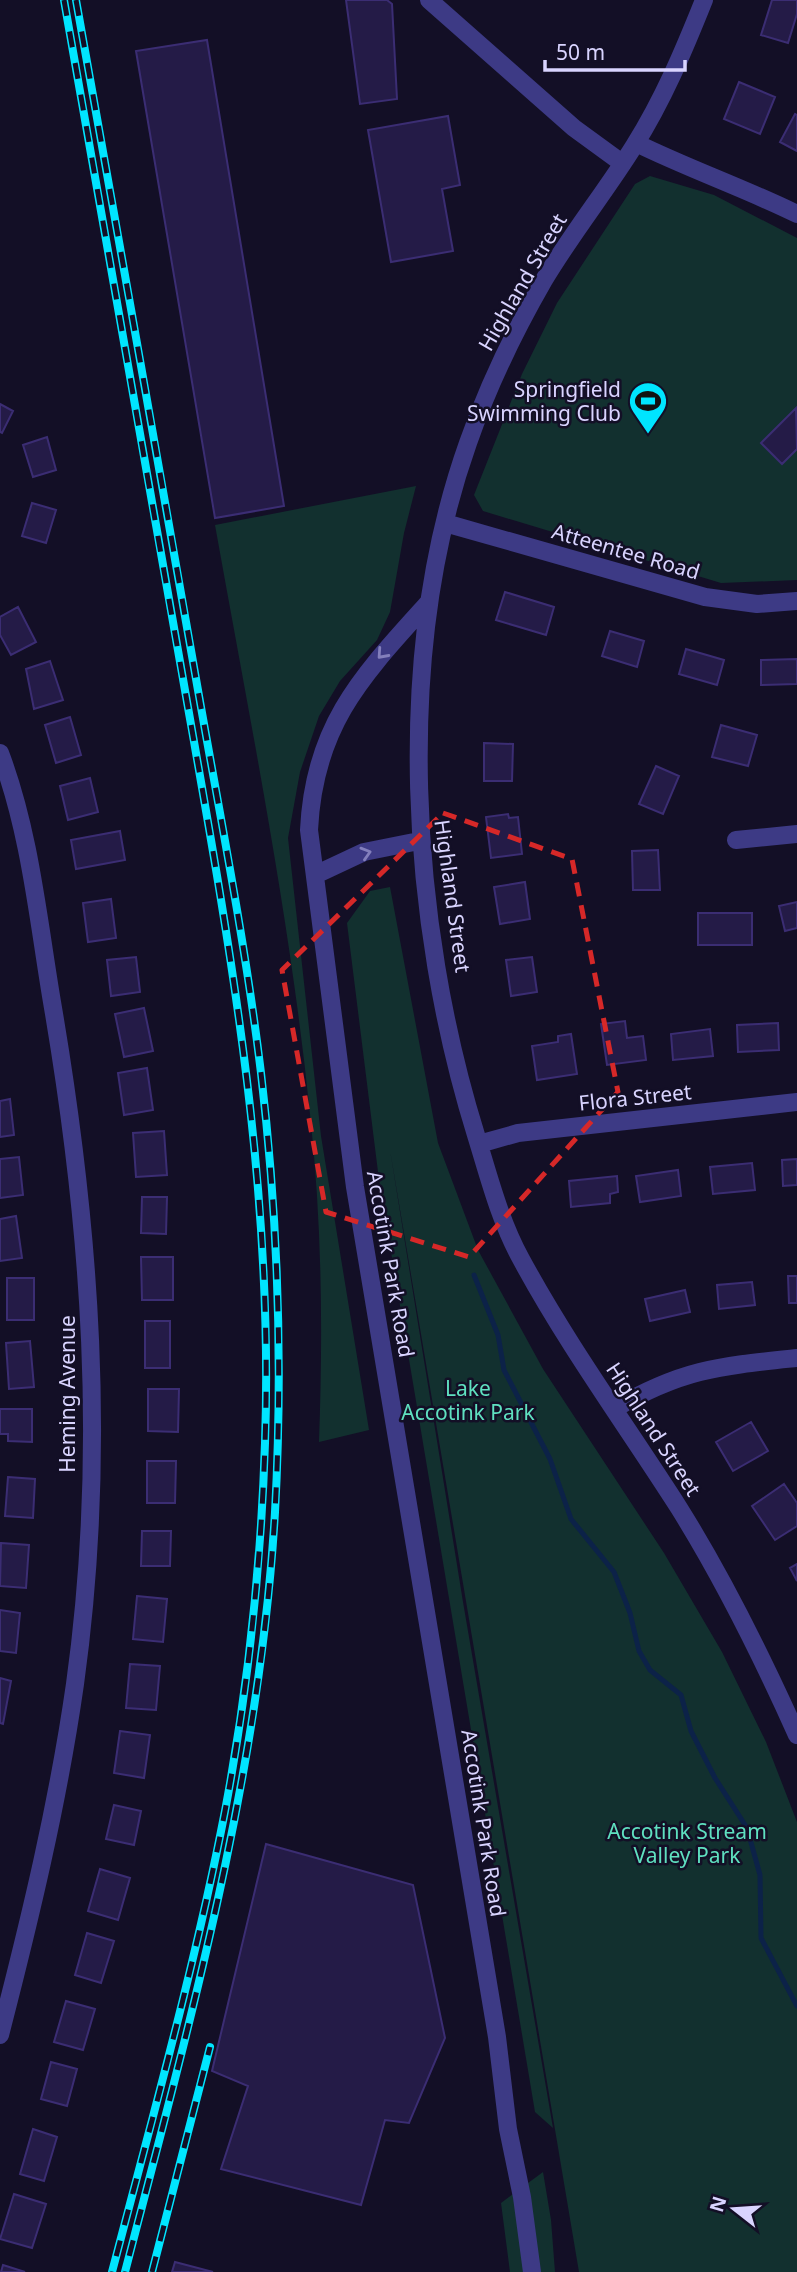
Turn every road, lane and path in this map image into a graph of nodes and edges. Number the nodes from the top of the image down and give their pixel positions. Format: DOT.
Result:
graph roads {
  1 [pos="429,0"];
  2 [pos="704,0"];
  3 [pos="636,143"];
  4 [pos="622,163"];
  5 [pos="797,214"];
  6 [pos="446,523"];
  7 [pos="797,601"];
  8 [pos="428,603"];
  9 [pos="0,753"];
  10 [pos="797,834"];
  11 [pos="736,840"];
  12 [pos="419,841"];
  13 [pos="315,875"];
  14 [pos="797,1102"];
  15 [pos="479,1144"];
  16 [pos="797,1358"];
  17 [pos="614,1409"];
  18 [pos="797,1735"];
  19 [pos="0,2035"];
  20 [pos="532,2272"];
  1 -- 4 [label="street"];
  2 -- 3 [label="street, Highland Street"];
  3 -- 4 [label="street, Highland Street"];
  3 -- 5 [label="street"];
  4 -- 6 [label="street, Highland Street"];
  6 -- 7 [label="street, Atteentee Road"];
  6 -- 8 [label="street, Highland Street"];
  8 -- 12 [label="street, Highland Street"];
  8 -- 13 [label="street, Accotink Park Road, one-way"];
  9 -- 19 [label="street, Heming Avenue"];
  10 -- 11 [label="street"];
  13 -- 12 [label="street, one-way"];
  12 -- 15 [label="street, Highland Street"];
  13 -- 20 [label="street, Accotink Park Road"];
  14 -- 15 [label="street, Flora Street"];
  15 -- 17 [label="street, Highland Street"];
  16 -- 17 [label="street"];
  17 -- 18 [label="street, Highland Street"];
}
